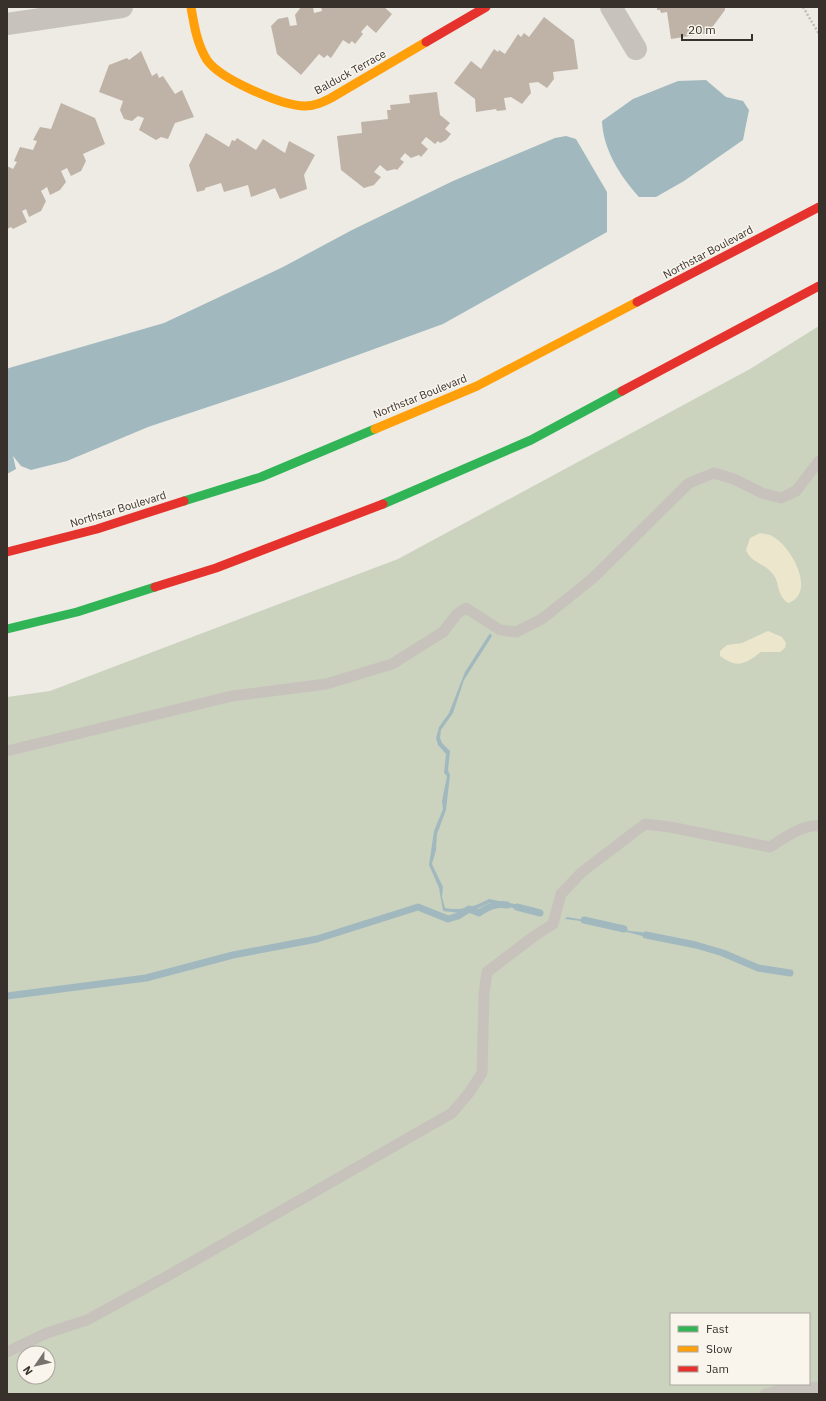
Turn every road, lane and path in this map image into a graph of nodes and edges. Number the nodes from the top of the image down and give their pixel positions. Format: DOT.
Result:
graph roads {
  1 [pos="122,7"];
  2 [pos="191,7"];
  3 [pos="486,7"];
  4 [pos="611,7"];
  5 [pos="803,7"];
  6 [pos="7,24"];
  7 [pos="819,34"];
  8 [pos="636,49"];
  9 [pos="819,207"];
  10 [pos="819,286"];
  11 [pos="819,461"];
  12 [pos="7,552"];
  13 [pos="7,629"];
  14 [pos="7,751"];
  15 [pos="819,826"];
  16 [pos="7,1352"];
  17 [pos="819,1387"];
  18 [pos="765,1394"];
  1 -- 6 [label="street"];
  2 -- 3 [label="main road, Balduck Terrace"];
  4 -- 8 [label="street"];
  5 -- 7 [label="path"];
  9 -- 12 [label="main road, Northstar Boulevard"];
  10 -- 13 [label="main road"];
  11 -- 14 [label="lane"];
  15 -- 16 [label="lane"];
  17 -- 18 [label="lane"];
}
